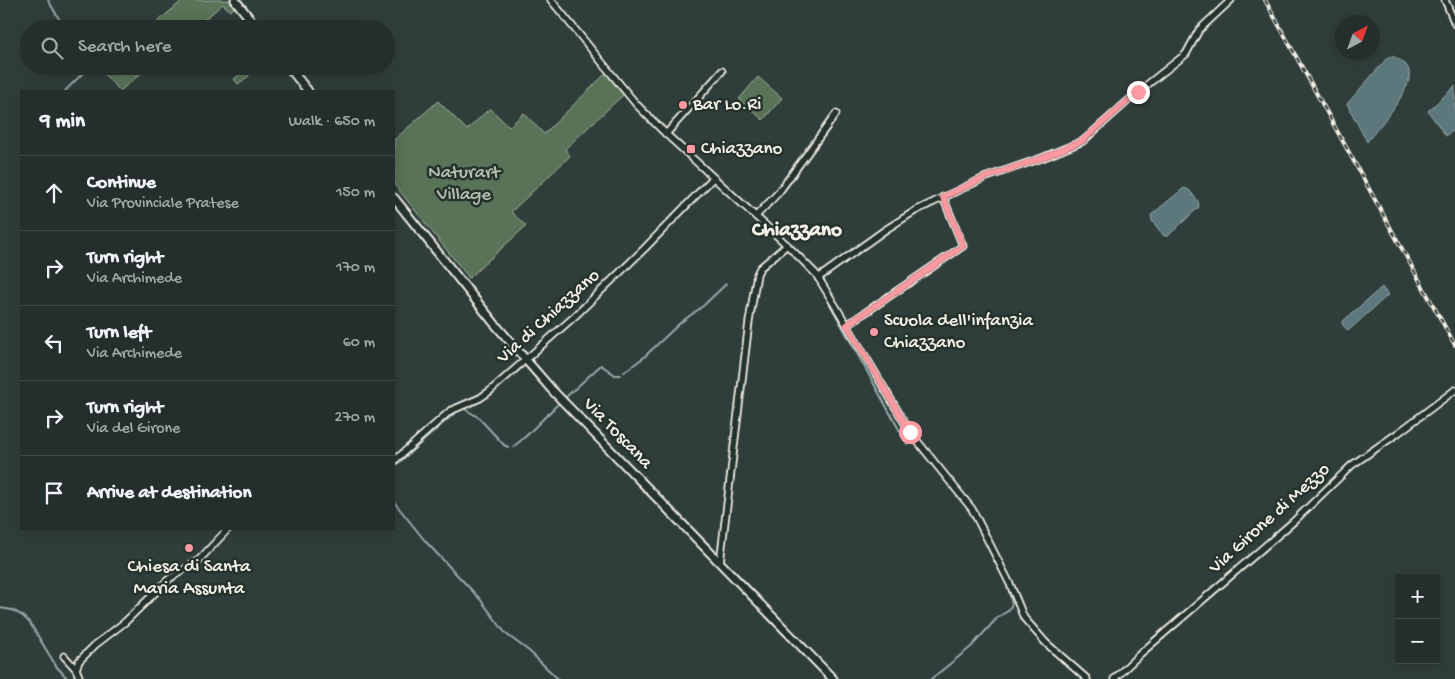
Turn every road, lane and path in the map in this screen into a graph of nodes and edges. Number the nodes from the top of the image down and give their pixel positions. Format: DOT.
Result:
graph roads {
  1 [pos="235,0"];
  2 [pos="551,0"];
  3 [pos="1231,0"];
  4 [pos="1445,0"];
  5 [pos="251,20"];
  6 [pos="1455,24"];
  7 [pos="722,71"];
  8 [pos="295,75"];
  9 [pos="307,90"];
  10 [pos="836,114"];
  11 [pos="666,134"];
  12 [pos="713,178"];
  13 [pos="943,197"];
  14 [pos="395,199"];
  15 [pos="756,216"];
  16 [pos="787,245"];
  17 [pos="818,278"];
  18 [pos="847,325"];
  19 [pos="525,360"];
  20 [pos="1455,390"];
  21 [pos="395,460"];
  22 [pos="227,530"];
  23 [pos="720,563"];
  24 [pos="64,656"];
  25 [pos="76,668"];
  26 [pos="80,679"];
  27 [pos="832,679"];
  28 [pos="1087,679"];
  29 [pos="1114,679"];
  1 -- 5 [label="main road"];
  2 -- 11 [label="street"];
  3 -- 13 [label="street"];
  4 -- 6 [label="street"];
  7 -- 11 [label="street"];
  8 -- 9 [label="main road"];
  10 -- 15 [label="street"];
  11 -- 12 [label="street"];
  12 -- 15 [label="street"];
  12 -- 19 [label="street, Via di Chiazzano"];
  13 -- 17 [label="street"];
  13 -- 18 [label="street"];
  14 -- 19 [label="main road, Via Toscana"];
  15 -- 16 [label="street"];
  16 -- 17 [label="street"];
  16 -- 23 [label="street"];
  17 -- 18 [label="street"];
  18 -- 28 [label="street"];
  19 -- 21 [label="street, Via di Chiazzano"];
  19 -- 23 [label="main road, Via Toscana"];
  20 -- 29 [label="street, Via Girone di Mezzo"];
  22 -- 25 [label="street"];
  23 -- 27 [label="main road, Via Toscana"];
  24 -- 25 [label="street"];
  25 -- 26 [label="street"];
}
